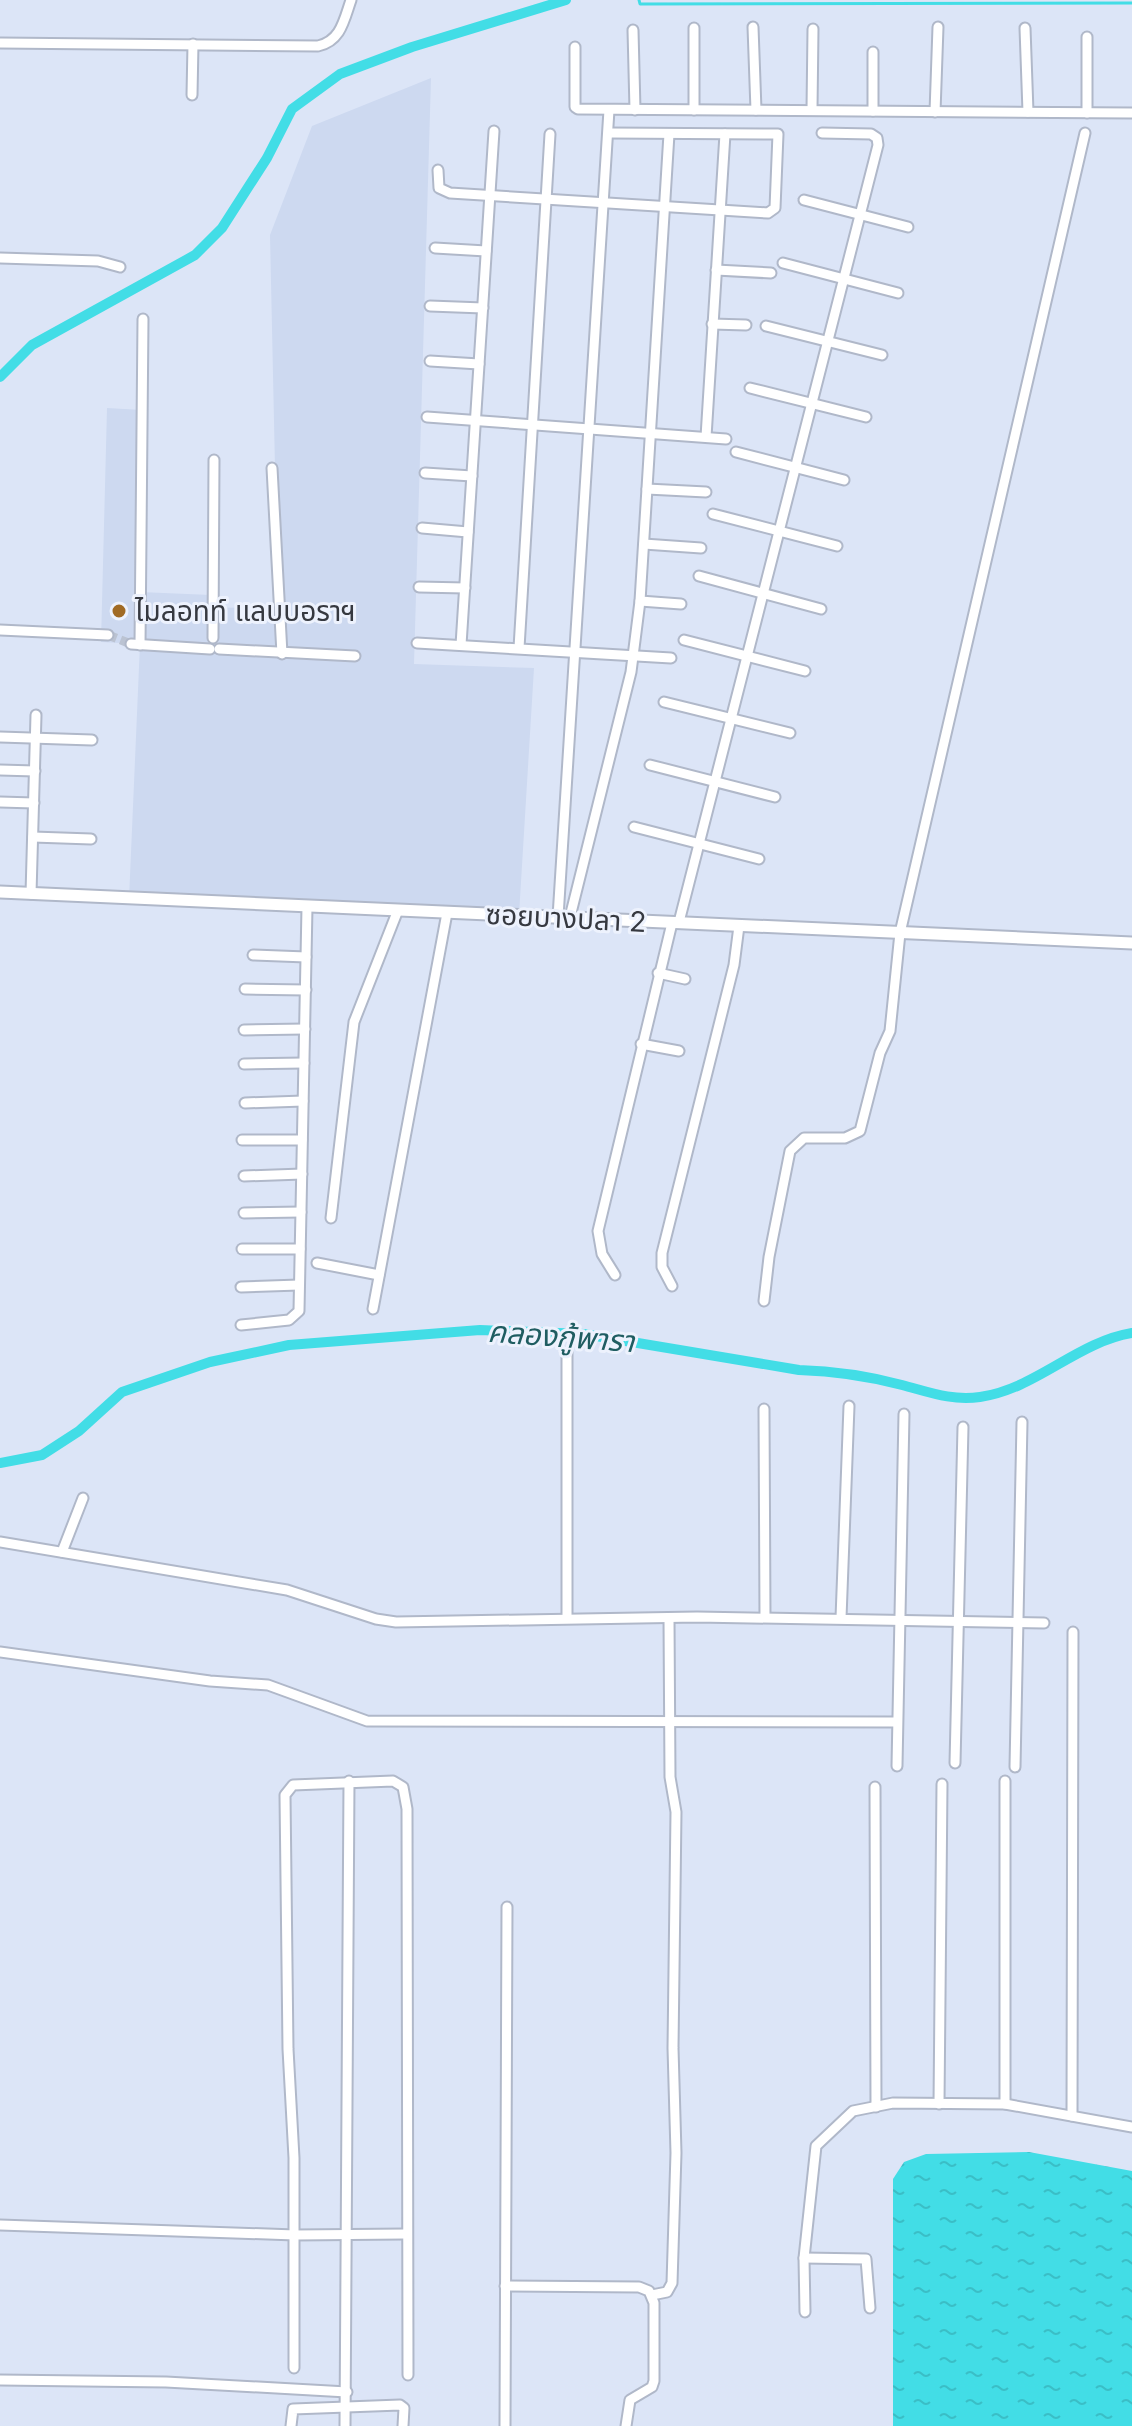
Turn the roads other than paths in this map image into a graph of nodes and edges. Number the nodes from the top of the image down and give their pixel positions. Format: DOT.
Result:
graph roads {
  1 [pos="351,0"];
  2 [pos="753,27"];
  3 [pos="938,27"];
  4 [pos="694,28"];
  5 [pos="1025,28"];
  6 [pos="813,29"];
  7 [pos="633,30"];
  8 [pos="1087,37"];
  9 [pos="0,43"];
  10 [pos="193,44"];
  11 [pos="575,47"];
  12 [pos="873,52"];
  13 [pos="192,95"];
  14 [pos="812,109"];
  15 [pos="609,110"];
  16 [pos="635,110"];
  17 [pos="694,110"];
  18 [pos="756,110"];
  19 [pos="873,111"];
  20 [pos="935,112"];
  21 [pos="1028,112"];
  22 [pos="1087,113"];
  23 [pos="1132,113"];
  24 [pos="494,131"];
  25 [pos="610,133"];
  26 [pos="822,133"];
  27 [pos="1085,133"];
  28 [pos="550,134"];
  29 [pos="669,134"];
  30 [pos="725,134"];
  31 [pos="438,170"];
  32 [pos="490,195"];
  33 [pos="547,199"];
  34 [pos="804,200"];
  35 [pos="606,203"];
  36 [pos="665,208"];
  37 [pos="721,212"];
  38 [pos="859,214"];
  39 [pos="908,227"];
  40 [pos="435,248"];
  41 [pos="486,251"];
  42 [pos="0,258"];
  43 [pos="783,263"];
  44 [pos="120,267"];
  45 [pos="716,270"];
  46 [pos="771,273"];
  47 [pos="843,278"];
  48 [pos="898,293"];
  49 [pos="430,306"];
  50 [pos="483,308"];
  51 [pos="143,319"];
  52 [pos="712,324"];
  53 [pos="746,325"];
  54 [pos="766,326"];
  55 [pos="828,341"];
  56 [pos="882,355"];
  57 [pos="430,361"];
  58 [pos="479,364"];
  59 [pos="750,388"];
  60 [pos="812,404"];
  61 [pos="427,417"];
  62 [pos="866,417"];
  63 [pos="475,420"];
  64 [pos="531,424"];
  65 [pos="590,428"];
  66 [pos="650,433"];
  67 [pos="706,437"];
  68 [pos="726,439"];
  69 [pos="736,452"];
  70 [pos="214,460"];
  71 [pos="272,468"];
  72 [pos="795,468"];
  73 [pos="425,473"];
  74 [pos="472,476"];
  75 [pos="844,480"];
  76 [pos="647,489"];
  77 [pos="706,492"];
  78 [pos="713,514"];
  79 [pos="422,528"];
  80 [pos="779,530"];
  81 [pos="468,532"];
  82 [pos="644,544"];
  83 [pos="837,546"];
  84 [pos="701,548"];
  85 [pos="699,576"];
  86 [pos="419,587"];
  87 [pos="465,588"];
  88 [pos="763,592"];
  89 [pos="640,601"];
  90 [pos="681,604"];
  91 [pos="821,609"];
  92 [pos="0,630"];
  93 [pos="108,635"];
  94 [pos="213,638"];
  95 [pos="684,640"];
  96 [pos="417,643"];
  97 [pos="461,645"];
  98 [pos="519,648"];
  99 [pos="577,651"];
  100 [pos="282,654"];
  101 [pos="355,656"];
  102 [pos="747,656"];
  103 [pos="633,657"];
  104 [pos="671,658"];
  105 [pos="805,671"];
  106 [pos="664,702"];
  107 [pos="36,715"];
  108 [pos="731,718"];
  109 [pos="790,733"];
  110 [pos="0,737"];
  111 [pos="36,739"];
  112 [pos="92,740"];
  113 [pos="650,765"];
  114 [pos="0,770"];
  115 [pos="35,771"];
  116 [pos="715,781"];
  117 [pos="775,797"];
  118 [pos="0,802"];
  119 [pos="34,803"];
  120 [pos="634,827"];
  121 [pos="33,837"];
  122 [pos="91,839"];
  123 [pos="699,843"];
  124 [pos="759,859"];
  125 [pos="560,883"];
  126 [pos="578,884"];
  127 [pos="0,892"];
  128 [pos="31,894"];
  129 [pos="307,907"];
  130 [pos="398,910"];
  131 [pos="447,913"];
  132 [pos="564,917"];
  133 [pos="676,922"];
  134 [pos="739,926"];
  135 [pos="900,933"];
  136 [pos="1132,943"];
  137 [pos="253,955"];
  138 [pos="306,957"];
  139 [pos="658,973"];
  140 [pos="685,979"];
  141 [pos="245,989"];
  142 [pos="306,990"];
  143 [pos="305,1029"];
  144 [pos="244,1030"];
  145 [pos="641,1044"];
  146 [pos="679,1051"];
  147 [pos="304,1063"];
  148 [pos="244,1064"];
  149 [pos="303,1101"];
  150 [pos="245,1103"];
  151 [pos="242,1140"];
  152 [pos="302,1140"];
  153 [pos="302,1174"];
  154 [pos="244,1176"];
  155 [pos="301,1212"];
  156 [pos="244,1213"];
  157 [pos="331,1218"];
  158 [pos="242,1249"];
  159 [pos="300,1249"];
  160 [pos="317,1263"];
  161 [pos="379,1275"];
  162 [pos="615,1275"];
  163 [pos="299,1285"];
  164 [pos="672,1286"];
  165 [pos="241,1287"];
  166 [pos="764,1301"];
  167 [pos="373,1309"];
  168 [pos="241,1325"];
  169 [pos="567,1353"];
  170 [pos="849,1406"];
  171 [pos="764,1409"];
  172 [pos="904,1414"];
  173 [pos="1022,1422"];
  174 [pos="963,1427"];
  175 [pos="83,1498"];
  176 [pos="0,1542"];
  177 [pos="62,1552"];
  178 [pos="765,1617"];
  179 [pos="567,1618"];
  180 [pos="669,1618"];
  181 [pos="841,1618"];
  182 [pos="900,1619"];
  183 [pos="959,1619"];
  184 [pos="1019,1621"];
  185 [pos="1044,1623"];
  186 [pos="1073,1632"];
  187 [pos="0,1652"];
  188 [pos="669,1721"];
  189 [pos="897,1722"];
  190 [pos="955,1763"];
  191 [pos="897,1766"];
  192 [pos="1015,1767"];
  193 [pos="349,1781"];
  194 [pos="1005,1781"];
  195 [pos="942,1784"];
  196 [pos="875,1787"];
  197 [pos="507,1907"];
  198 [pos="939,2104"];
  199 [pos="1005,2104"];
  200 [pos="876,2107"];
  201 [pos="1072,2116"];
  202 [pos="1132,2127"];
  203 [pos="0,2225"];
  204 [pos="405,2234"];
  205 [pos="295,2235"];
  206 [pos="347,2235"];
  207 [pos="804,2258"];
  208 [pos="505,2286"];
  209 [pos="652,2295"];
  210 [pos="870,2308"];
  211 [pos="805,2312"];
  212 [pos="294,2368"];
  213 [pos="408,2375"];
  214 [pos="0,2380"];
  215 [pos="347,2392"];
  216 [pos="346,2407"];
  217 [pos="291,2426"];
  218 [pos="345,2426"];
  219 [pos="403,2426"];
  220 [pos="505,2426"];
  221 [pos="626,2426"];
  1 -- 10 [label="street"];
  2 -- 18 [label="street"];
  3 -- 20 [label="street"];
  4 -- 17 [label="street"];
  5 -- 21 [label="street"];
  6 -- 14 [label="street"];
  7 -- 16 [label="street"];
  8 -- 22 [label="street"];
  9 -- 10 [label="street"];
  10 -- 13 [label="street"];
  11 -- 15 [label="street"];
  12 -- 19 [label="street"];
  14 -- 18 [label="street"];
  14 -- 19 [label="street"];
  15 -- 16 [label="street"];
  15 -- 25 [label="street"];
  16 -- 17 [label="street"];
  17 -- 18 [label="street"];
  19 -- 20 [label="street"];
  20 -- 21 [label="street"];
  21 -- 22 [label="street"];
  22 -- 23 [label="street"];
  24 -- 32 [label="street"];
  25 -- 29 [label="street"];
  25 -- 35 [label="street"];
  26 -- 38 [label="street"];
  27 -- 135 [label="street"];
  28 -- 33 [label="street"];
  29 -- 30 [label="street"];
  29 -- 36 [label="street"];
  30 -- 37 [label="street"];
  30 -- 37 [label="street"];
  31 -- 32 [label="street"];
  32 -- 33 [label="street"];
  32 -- 41 [label="street"];
  33 -- 35 [label="street"];
  33 -- 64 [label="street"];
  34 -- 38 [label="street"];
  35 -- 36 [label="street"];
  35 -- 65 [label="street"];
  36 -- 37 [label="street"];
  36 -- 66 [label="street"];
  37 -- 45 [label="street"];
  38 -- 39 [label="street"];
  38 -- 47 [label="street"];
  40 -- 41 [label="street"];
  41 -- 50 [label="street"];
  42 -- 44 [label="street"];
  43 -- 47 [label="street"];
  45 -- 46 [label="street"];
  45 -- 52 [label="street"];
  47 -- 48 [label="street"];
  47 -- 55 [label="street"];
  49 -- 50 [label="street"];
  50 -- 58 [label="street"];
  51 -- 100 [label="street"];
  52 -- 53 [label="street"];
  52 -- 67 [label="street"];
  54 -- 55 [label="street"];
  55 -- 56 [label="street"];
  55 -- 60 [label="street"];
  57 -- 58 [label="street"];
  58 -- 63 [label="street"];
  59 -- 60 [label="street"];
  60 -- 62 [label="street"];
  60 -- 72 [label="street"];
  61 -- 63 [label="street"];
  63 -- 64 [label="street"];
  63 -- 74 [label="street"];
  64 -- 65 [label="street"];
  64 -- 98 [label="street"];
  65 -- 66 [label="street"];
  65 -- 99 [label="street"];
  66 -- 67 [label="street"];
  66 -- 76 [label="street"];
  67 -- 68 [label="street"];
  69 -- 72 [label="street"];
  70 -- 94 [label="street"];
  71 -- 100 [label="street"];
  72 -- 75 [label="street"];
  72 -- 80 [label="street"];
  73 -- 74 [label="street"];
  74 -- 81 [label="street"];
  76 -- 77 [label="street"];
  76 -- 82 [label="street"];
  78 -- 80 [label="street"];
  79 -- 81 [label="street"];
  80 -- 83 [label="street"];
  80 -- 88 [label="street"];
  81 -- 87 [label="street"];
  82 -- 84 [label="street"];
  82 -- 89 [label="street"];
  85 -- 88 [label="street"];
  86 -- 87 [label="street"];
  87 -- 97 [label="street"];
  88 -- 91 [label="street"];
  88 -- 102 [label="street"];
  89 -- 90 [label="street"];
  89 -- 103 [label="street"];
  92 -- 93 [label="street"];
  95 -- 102 [label="street"];
  96 -- 97 [label="street"];
  97 -- 98 [label="street"];
  98 -- 99 [label="street"];
  99 -- 103 [label="street"];
  99 -- 125 [label="street"];
  100 -- 101 [label="street"];
  102 -- 105 [label="street"];
  102 -- 108 [label="street"];
  103 -- 104 [label="street"];
  103 -- 126 [label="street"];
  106 -- 108 [label="street"];
  107 -- 111 [label="street"];
  108 -- 109 [label="street"];
  108 -- 116 [label="street"];
  110 -- 111 [label="street"];
  111 -- 112 [label="street"];
  111 -- 115 [label="street"];
  113 -- 116 [label="street"];
  114 -- 115 [label="street"];
  115 -- 119 [label="street"];
  116 -- 117 [label="street"];
  116 -- 123 [label="street"];
  118 -- 119 [label="street"];
  119 -- 121 [label="street"];
  120 -- 123 [label="street"];
  121 -- 122 [label="street"];
  121 -- 128 [label="street"];
  123 -- 124 [label="street"];
  123 -- 133 [label="street"];
  125 -- 126 [label="street"];
  125 -- 132 [label="street"];
  126 -- 132 [label="street"];
  127 -- 128 [label="street, ซอยบางปลา 2"];
  128 -- 129 [label="street, ซอยบางปลา 2"];
  129 -- 130 [label="street, ซอยบางปลา 2"];
  129 -- 138 [label="street"];
  130 -- 131 [label="street, ซอยบางปลา 2"];
  130 -- 157 [label="street"];
  131 -- 132 [label="street, ซอยบางปลา 2"];
  131 -- 161 [label="street"];
  132 -- 133 [label="street, ซอยบางปลา 2"];
  133 -- 134 [label="street, ซอยบางปลา 2"];
  133 -- 139 [label="street"];
  134 -- 135 [label="street, ซอยบางปลา 2"];
  134 -- 164 [label="street"];
  135 -- 136 [label="street, ซอยบางปลา 2"];
  135 -- 166 [label="street"];
  137 -- 138 [label="street"];
  138 -- 142 [label="street"];
  139 -- 140 [label="street"];
  139 -- 145 [label="street"];
  141 -- 142 [label="street"];
  142 -- 143 [label="street"];
  143 -- 144 [label="street"];
  143 -- 147 [label="street"];
  145 -- 146 [label="street"];
  145 -- 162 [label="street"];
  147 -- 148 [label="street"];
  147 -- 149 [label="street"];
  149 -- 150 [label="street"];
  149 -- 152 [label="street"];
  151 -- 152 [label="street"];
  152 -- 153 [label="street"];
  153 -- 154 [label="street"];
  153 -- 155 [label="street"];
  155 -- 156 [label="street"];
  155 -- 159 [label="street"];
  158 -- 159 [label="street"];
  159 -- 163 [label="street"];
  160 -- 161 [label="street"];
  161 -- 167 [label="street"];
  163 -- 165 [label="street"];
  163 -- 168 [label="street"];
  169 -- 179 [label="street"];
  170 -- 181 [label="street"];
  171 -- 178 [label="street"];
  172 -- 182 [label="street"];
  173 -- 184 [label="street"];
  174 -- 183 [label="street"];
  175 -- 177 [label="street"];
  176 -- 177 [label="street"];
  177 -- 179 [label="street"];
  178 -- 180 [label="street"];
  178 -- 181 [label="street"];
  179 -- 180 [label="street"];
  180 -- 188 [label="street"];
  181 -- 182 [label="street"];
  182 -- 183 [label="street"];
  182 -- 189 [label="street"];
  183 -- 184 [label="street"];
  183 -- 190 [label="street"];
  184 -- 185 [label="street"];
  184 -- 192 [label="street"];
  186 -- 201 [label="street"];
  187 -- 188 [label="street"];
  188 -- 189 [label="street"];
  188 -- 209 [label="street"];
  189 -- 191 [label="street"];
  193 -- 204 [label="street"];
  193 -- 205 [label="street"];
  193 -- 206 [label="street"];
  194 -- 199 [label="street"];
  195 -- 198 [label="street"];
  196 -- 200 [label="street"];
  197 -- 208 [label="street"];
  198 -- 199 [label="street"];
  198 -- 200 [label="street"];
  199 -- 201 [label="street"];
  200 -- 207 [label="street"];
  201 -- 202 [label="street"];
  203 -- 205 [label="street"];
  204 -- 206 [label="street"];
  204 -- 213 [label="street"];
  205 -- 206 [label="street"];
  205 -- 212 [label="street"];
  206 -- 215 [label="street"];
  207 -- 210 [label="street"];
  207 -- 211 [label="street"];
  208 -- 209 [label="street"];
  208 -- 220 [label="street"];
  209 -- 221 [label="street"];
  214 -- 215 [label="street"];
  215 -- 216 [label="street"];
  216 -- 217 [label="street"];
  216 -- 218 [label="street"];
  216 -- 219 [label="street"];
}
